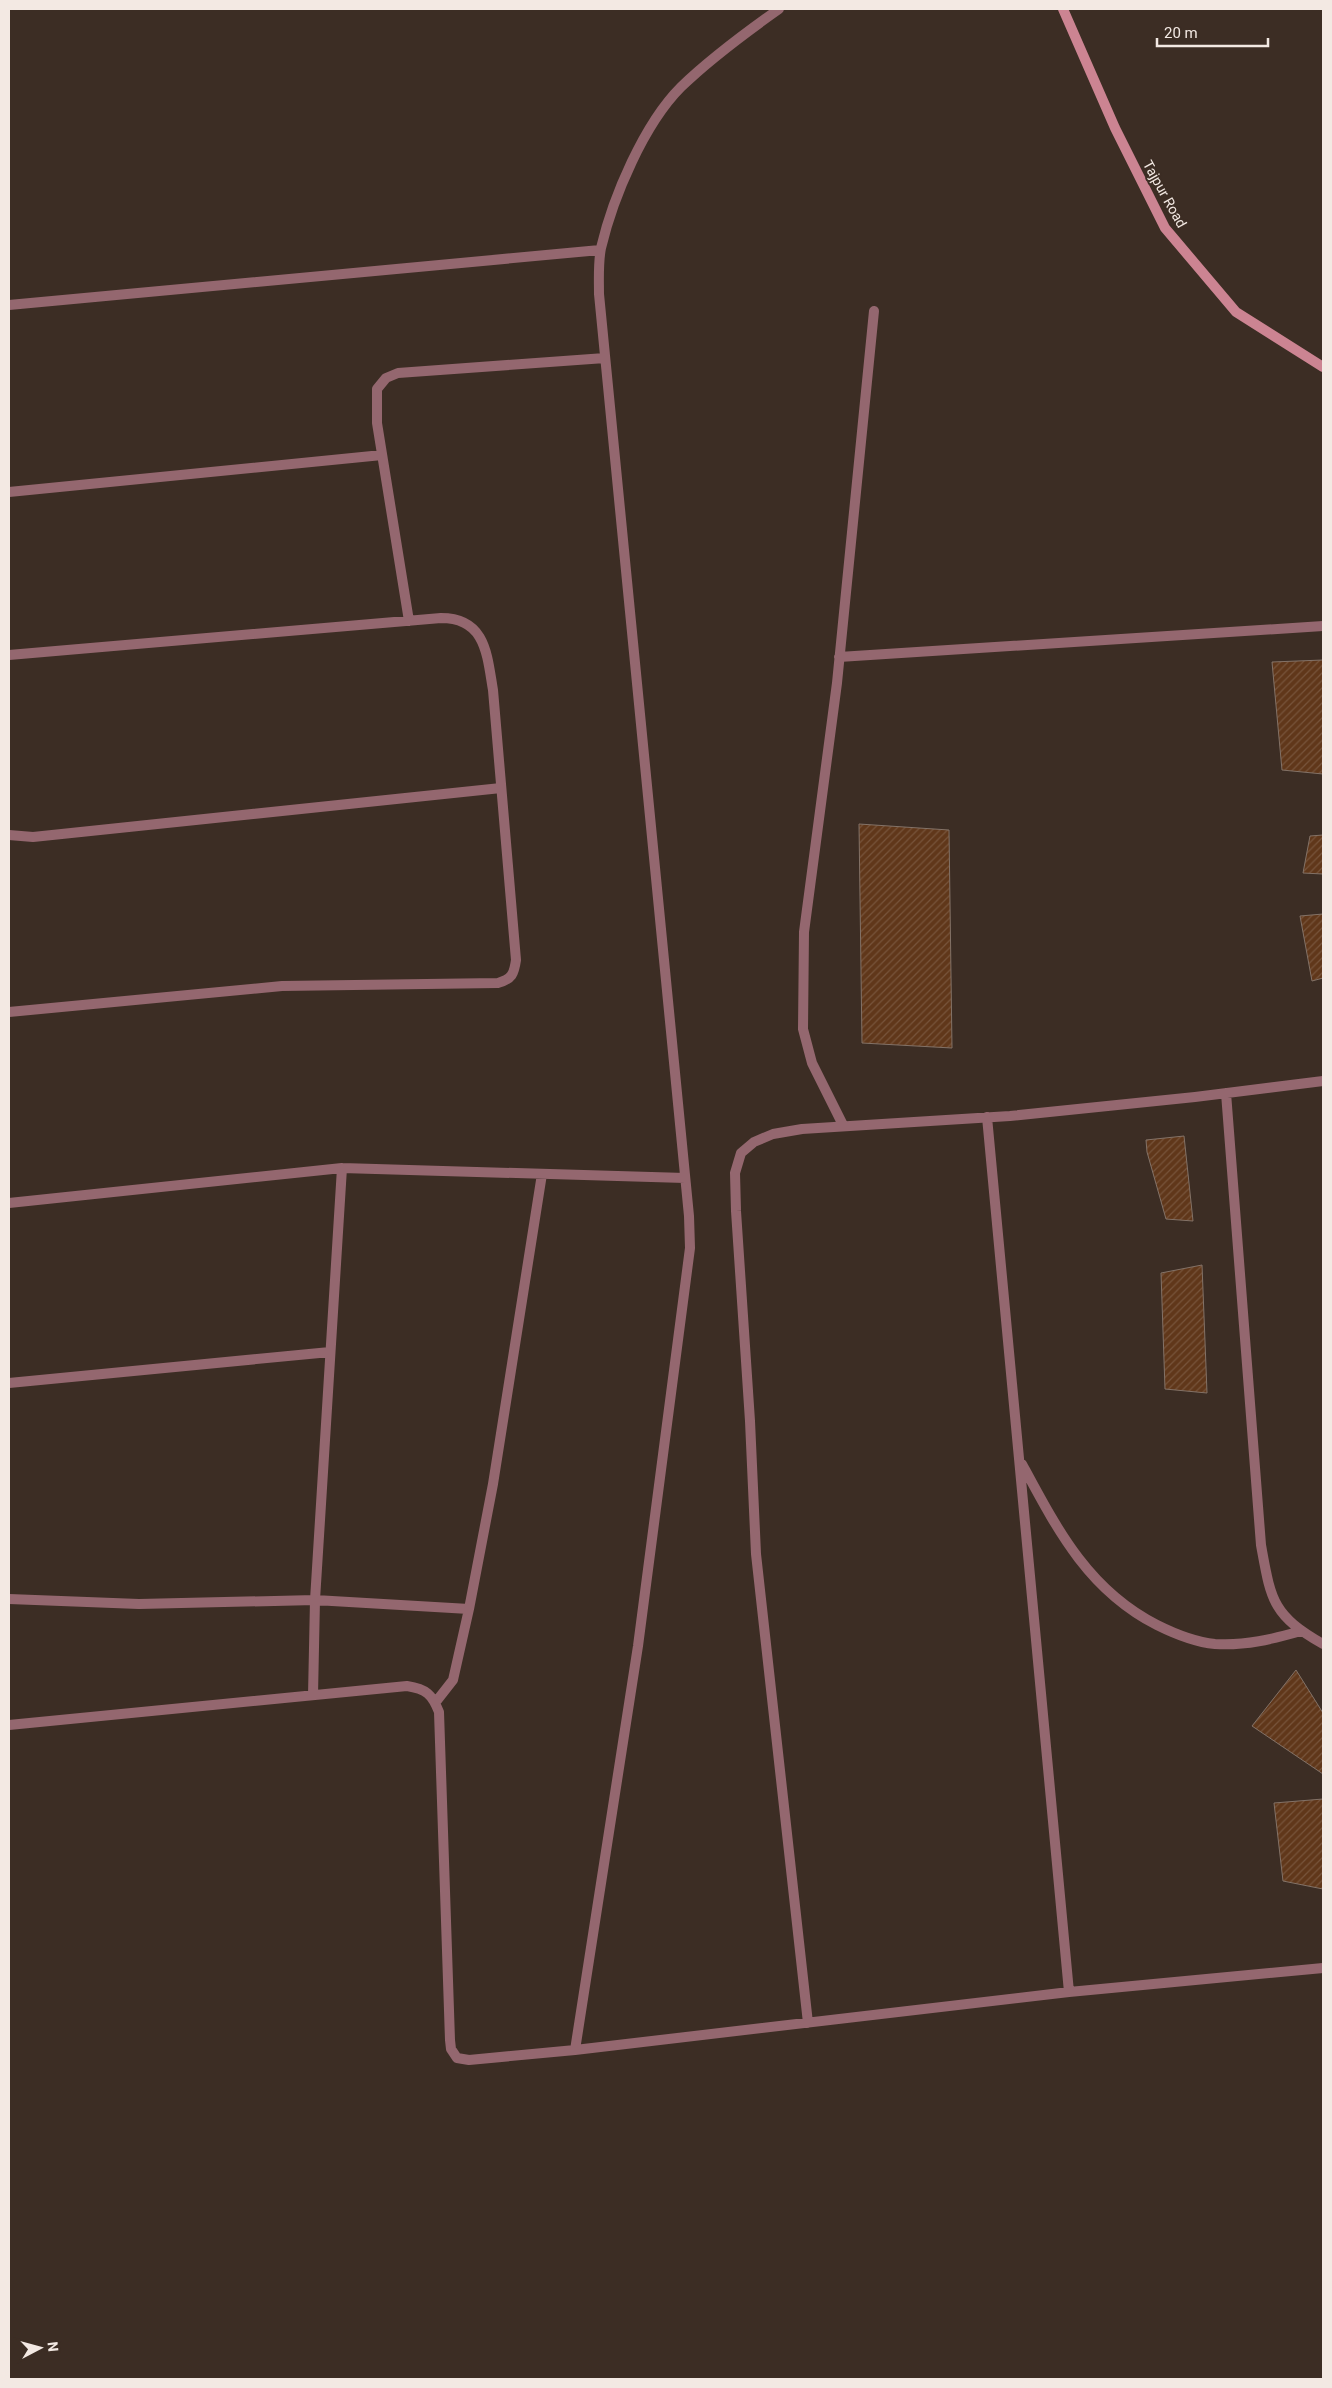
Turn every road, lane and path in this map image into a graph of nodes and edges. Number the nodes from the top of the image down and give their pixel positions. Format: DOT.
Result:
graph roads {
  1 [pos="779,9"];
  2 [pos="1063,9"];
  3 [pos="600,250"];
  4 [pos="9,304"];
  5 [pos="874,311"];
  6 [pos="605,358"];
  7 [pos="1323,367"];
  8 [pos="382,454"];
  9 [pos="9,492"];
  10 [pos="409,621"];
  11 [pos="1323,626"];
  12 [pos="9,654"];
  13 [pos="839,658"];
  14 [pos="502,788"];
  15 [pos="9,835"];
  16 [pos="9,1012"];
  17 [pos="1323,1081"];
  18 [pos="1226,1093"];
  19 [pos="987,1117"];
  20 [pos="843,1125"];
  21 [pos="342,1168"];
  22 [pos="542,1174"];
  23 [pos="685,1178"];
  24 [pos="9,1203"];
  25 [pos="330,1352"];
  26 [pos="9,1383"];
  27 [pos="1019,1459"];
  28 [pos="9,1599"];
  29 [pos="315,1600"];
  30 [pos="469,1609"];
  31 [pos="1301,1631"];
  32 [pos="1323,1644"];
  33 [pos="313,1695"];
  34 [pos="435,1703"];
  35 [pos="9,1725"];
  36 [pos="1323,1968"];
  37 [pos="1069,1992"];
  38 [pos="808,2022"];
  39 [pos="575,2050"];
  1 -- 3 [label="street"];
  2 -- 7 [label="main road, Tajpur Road"];
  3 -- 4 [label="street"];
  3 -- 6 [label="street"];
  5 -- 13 [label="street"];
  6 -- 8 [label="street"];
  6 -- 23 [label="street"];
  8 -- 9 [label="street"];
  8 -- 10 [label="street"];
  10 -- 12 [label="street"];
  10 -- 14 [label="street"];
  11 -- 13 [label="street"];
  13 -- 20 [label="street"];
  14 -- 15 [label="street"];
  14 -- 16 [label="street"];
  17 -- 18 [label="street"];
  18 -- 19 [label="street"];
  18 -- 31 [label="street"];
  19 -- 20 [label="street"];
  19 -- 27 [label="street"];
  20 -- 38 [label="street"];
  21 -- 22 [label="street"];
  21 -- 24 [label="street"];
  21 -- 25 [label="street"];
  22 -- 23 [label="street"];
  22 -- 30 [label="street"];
  23 -- 39 [label="street"];
  25 -- 26 [label="street"];
  25 -- 29 [label="street"];
  27 -- 31 [label="street"];
  27 -- 37 [label="street"];
  28 -- 29 [label="street"];
  29 -- 30 [label="street"];
  29 -- 33 [label="street"];
  30 -- 34 [label="street"];
  31 -- 32 [label="street"];
  33 -- 34 [label="street"];
  33 -- 35 [label="street"];
  34 -- 39 [label="street"];
  36 -- 37 [label="street"];
  37 -- 38 [label="street"];
  38 -- 39 [label="street"];
}
